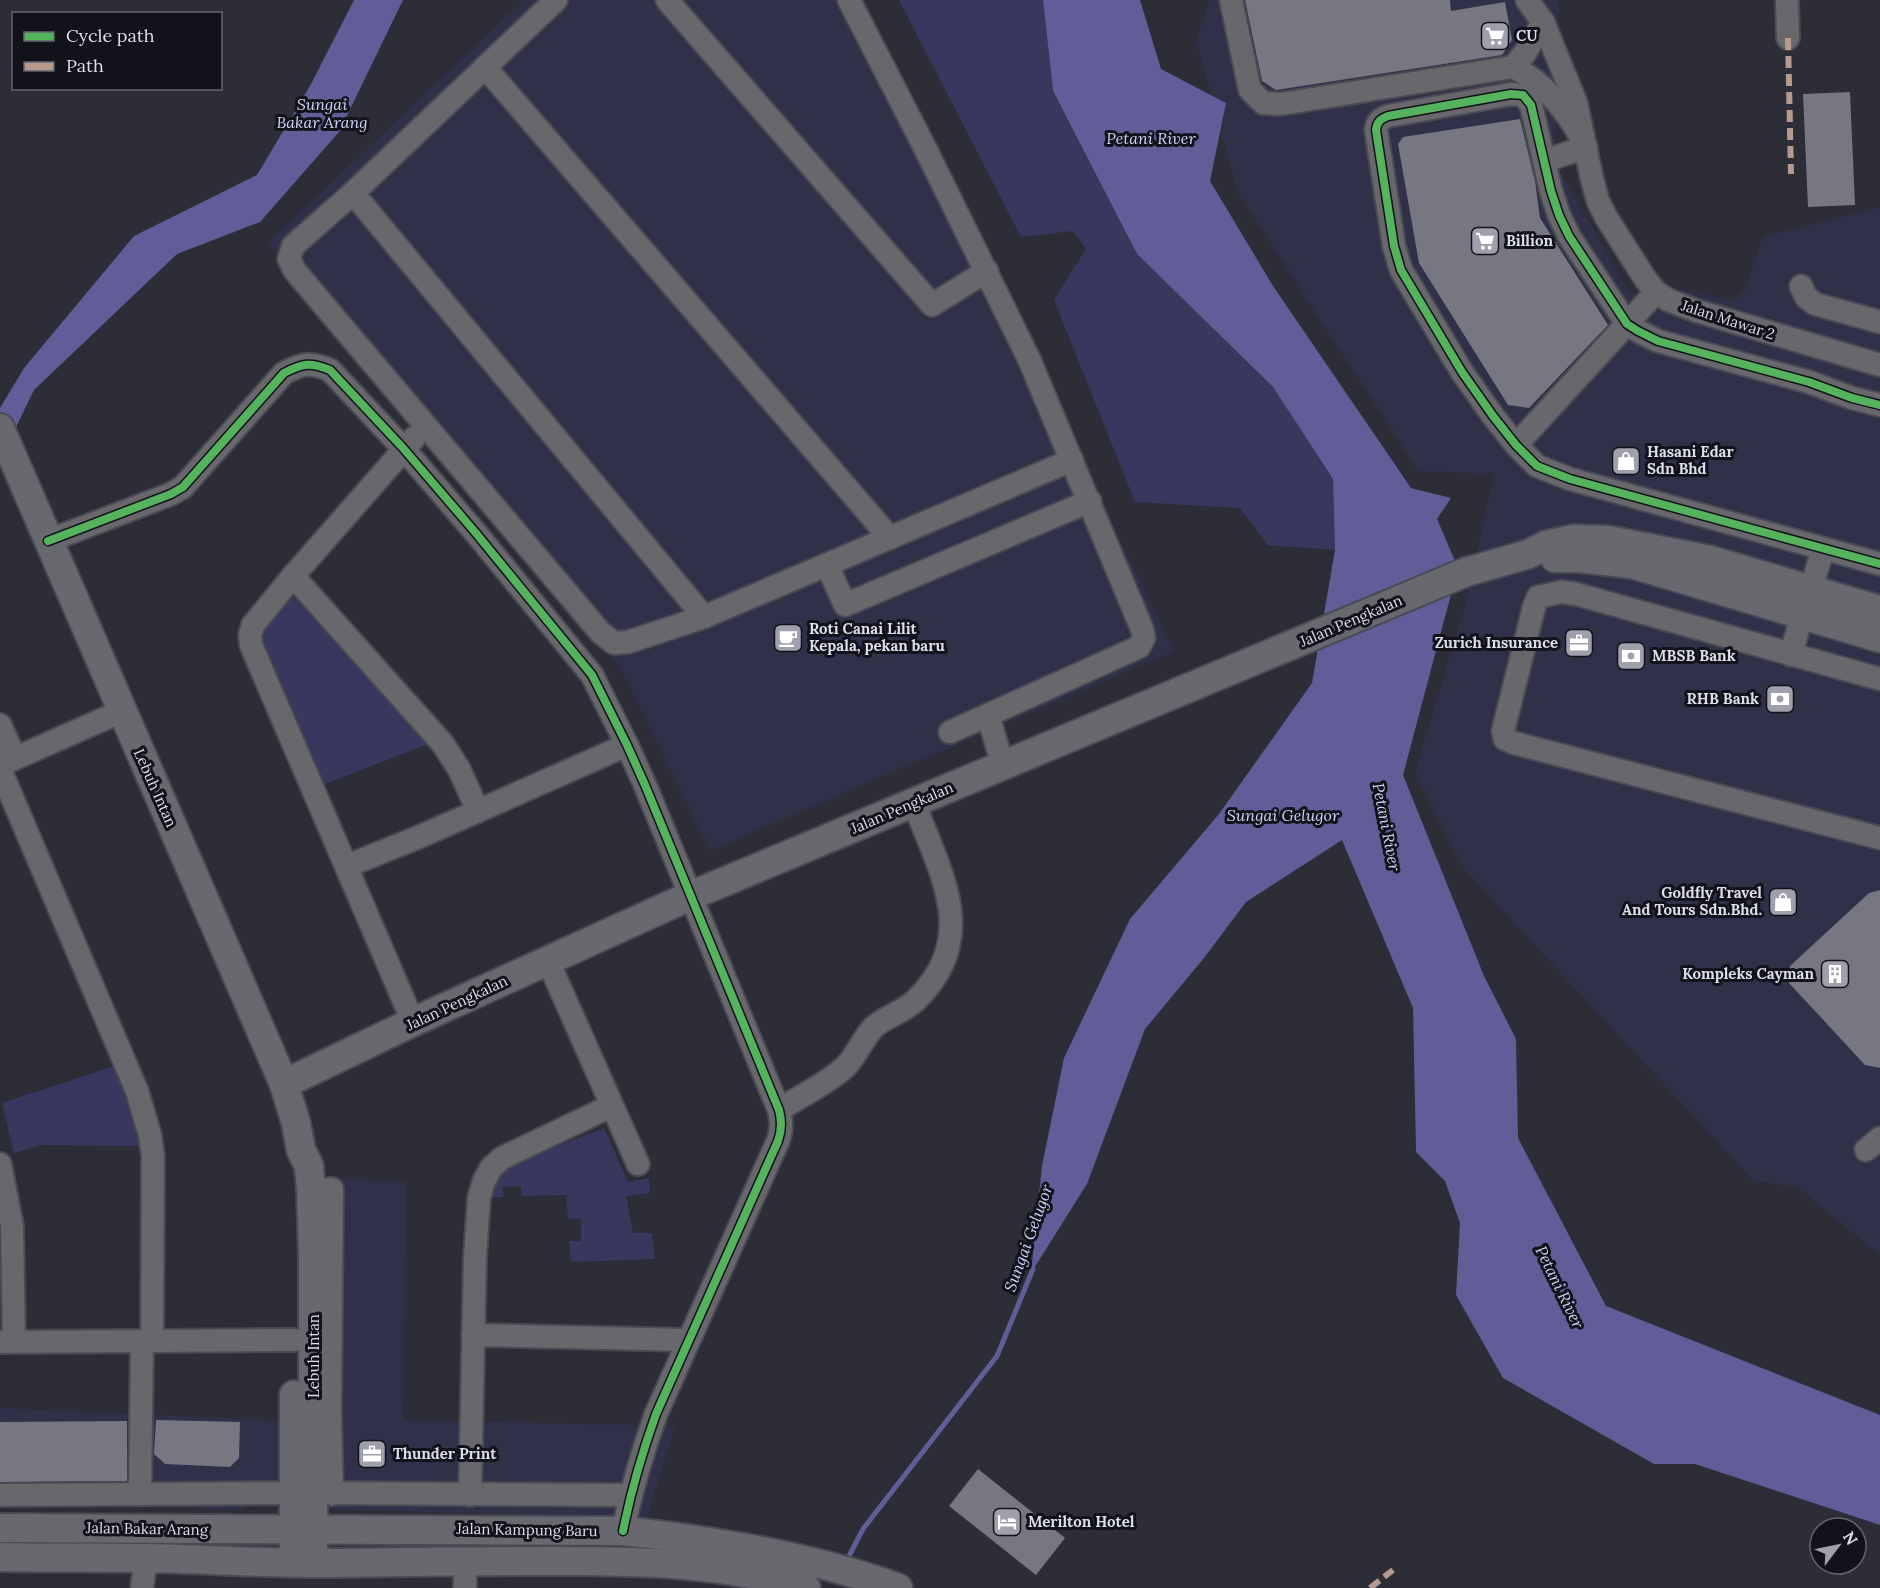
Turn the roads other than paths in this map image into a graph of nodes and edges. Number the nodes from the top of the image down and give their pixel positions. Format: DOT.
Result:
graph roads {
  1 [pos="556,0"];
  2 [pos="668,0"];
  3 [pos="849,0"];
  4 [pos="1231,0"];
  5 [pos="1527,0"];
  6 [pos="1787,0"];
  7 [pos="1543,11"];
  8 [pos="1788,38"];
  9 [pos="485,67"];
  10 [pos="1512,67"];
  11 [pos="1349,93"];
  12 [pos="1377,123"];
  13 [pos="1586,147"];
  14 [pos="1544,160"];
  15 [pos="353,193"];
  16 [pos="987,272"];
  17 [pos="1801,286"];
  18 [pos="1656,292"];
  19 [pos="1880,322"];
  20 [pos="1627,324"];
  21 [pos="1871,362"];
  22 [pos="1852,398"];
  23 [pos="1880,405"];
  24 [pos="426,426"];
  25 [pos="5,440"];
  26 [pos="1516,445"];
  27 [pos="403,448"];
  28 [pos="1072,460"];
  29 [pos="1090,501"];
  30 [pos="890,538"];
  31 [pos="48,541"];
  32 [pos="1823,549"];
  33 [pos="1880,564"];
  34 [pos="827,565"];
  35 [pos="293,576"];
  36 [pos="1806,601"];
  37 [pos="1880,610"];
  38 [pos="704,617"];
  39 [pos="1880,638"];
  40 [pos="1791,655"];
  41 [pos="1880,680"];
  42 [pos="122,711"];
  43 [pos="988,715"];
  44 [pos="0,724"];
  45 [pos="950,732"];
  46 [pos="627,745"];
  47 [pos="5,764"];
  48 [pos="1003,766"];
  49 [pos="914,803"];
  50 [pos="478,811"];
  51 [pos="1880,838"];
  52 [pos="347,866"];
  53 [pos="690,896"];
  54 [pos="548,961"];
  55 [pos="413,1022"];
  56 [pos="284,1084"];
  57 [pos="611,1106"];
  58 [pos="779,1110"];
  59 [pos="301,1150"];
  60 [pos="0,1164"];
  61 [pos="638,1164"];
  62 [pos="6,1226"];
  63 [pos="473,1335"];
  64 [pos="294,1340"];
  65 [pos="147,1341"];
  66 [pos="687,1341"];
  67 [pos="7,1342"];
  68 [pos="313,1493"];
  69 [pos="140,1494"];
  70 [pos="0,1495"];
  71 [pos="470,1495"];
  72 [pos="630,1495"];
  73 [pos="0,1528"];
  74 [pos="303,1530"];
  75 [pos="623,1531"];
  76 [pos="0,1557"];
  77 [pos="146,1558"];
  78 [pos="303,1563"];
  79 [pos="465,1574"];
  80 [pos="808,1575"];
  81 [pos="142,1588"];
  82 [pos="898,1588"];
  1 -- 9 [label="street"];
  2 -- 16 [label="street"];
  3 -- 16 [label="street"];
  4 -- 11 [label="street"];
  5 -- 7 [label="street, Jalan Mawar 2"];
  6 -- 8 [label="street"];
  7 -- 10 [label="street"];
  7 -- 13 [label="street, Jalan Mawar 2"];
  9 -- 15 [label="street"];
  9 -- 30 [label="street"];
  10 -- 11 [label="street"];
  10 -- 13 [label="street"];
  11 -- 12 [label="street"];
  12 -- 14 [label="street"];
  12 -- 26 [label="street"];
  13 -- 14 [label="street"];
  13 -- 18 [label="street, Jalan Mawar 2"];
  14 -- 20 [label="street"];
  15 -- 24 [label="street"];
  15 -- 38 [label="street"];
  16 -- 28 [label="street"];
  17 -- 19 [label="street"];
  18 -- 20 [label="street"];
  18 -- 21 [label="street, Jalan Mawar 2"];
  20 -- 22 [label="street"];
  20 -- 26 [label="street"];
  21 -- 22 [label="street"];
  22 -- 23 [label="street"];
  24 -- 27 [label="street"];
  24 -- 38 [label="street"];
  25 -- 31 [label="main road, Lebuh Intan"];
  26 -- 32 [label="street"];
  27 -- 31 [label="street"];
  27 -- 35 [label="street"];
  27 -- 46 [label="street"];
  28 -- 29 [label="street"];
  28 -- 30 [label="street"];
  29 -- 34 [label="street"];
  29 -- 43 [label="street"];
  30 -- 34 [label="street"];
  31 -- 42 [label="main road, Lebuh Intan"];
  32 -- 33 [label="street"];
  32 -- 36 [label="street"];
  34 -- 38 [label="street"];
  35 -- 50 [label="street"];
  35 -- 52 [label="street"];
  36 -- 37 [label="main road, Jalan Pengkalan"];
  36 -- 39 [label="main road, Jalan Pengkalan"];
  36 -- 40 [label="street"];
  36 -- 48 [label="main road, Jalan Pengkalan"];
  40 -- 41 [label="street"];
  40 -- 51 [label="street"];
  42 -- 47 [label="street"];
  42 -- 56 [label="main road, Lebuh Intan"];
  43 -- 45 [label="street"];
  43 -- 48 [label="street"];
  44 -- 47 [label="street"];
  46 -- 50 [label="street"];
  46 -- 53 [label="street"];
  47 -- 65 [label="street"];
  48 -- 49 [label="main road, Jalan Pengkalan"];
  49 -- 53 [label="main road, Jalan Pengkalan"];
  49 -- 58 [label="street"];
  50 -- 52 [label="street"];
  52 -- 55 [label="street"];
  53 -- 54 [label="main road, Jalan Pengkalan"];
  53 -- 58 [label="street"];
  54 -- 55 [label="main road, Jalan Pengkalan"];
  54 -- 57 [label="street"];
  55 -- 56 [label="main road, Jalan Pengkalan"];
  56 -- 59 [label="main road, Lebuh Intan"];
  57 -- 61 [label="street"];
  57 -- 63 [label="street"];
  58 -- 66 [label="street"];
  59 -- 64 [label="main road, Lebuh Intan"];
  59 -- 68 [label="main road, Lebuh Intan"];
  60 -- 62 [label="street"];
  62 -- 67 [label="street"];
  63 -- 66 [label="street"];
  63 -- 71 [label="street"];
  64 -- 65 [label="street"];
  64 -- 68 [label="main road, Lebuh Intan"];
  65 -- 67 [label="street"];
  65 -- 69 [label="street"];
  66 -- 72 [label="street"];
  68 -- 69 [label="street"];
  68 -- 71 [label="street"];
  68 -- 74 [label="main road, Lebuh Intan"];
  69 -- 70 [label="street"];
  71 -- 72 [label="street"];
  72 -- 75 [label="street"];
  73 -- 74 [label="main road, Jalan Bakar Arang"];
  74 -- 75 [label="main road, Jalan Kampung Baru"];
  74 -- 78 [label="main road, Lebuh Intan"];
  75 -- 80 [label="main road, Jalan Kampung Baru"];
  76 -- 77 [label="main road, Jalan Bakar Arang"];
  77 -- 78 [label="main road, Jalan Bakar Arang"];
  77 -- 81 [label="street"];
  78 -- 79 [label="main road, Jalan Kampung Baru"];
  79 -- 80 [label="main road, Jalan Kampung Baru"];
  80 -- 82 [label="main road, Jalan Kampung Baru"];
}
